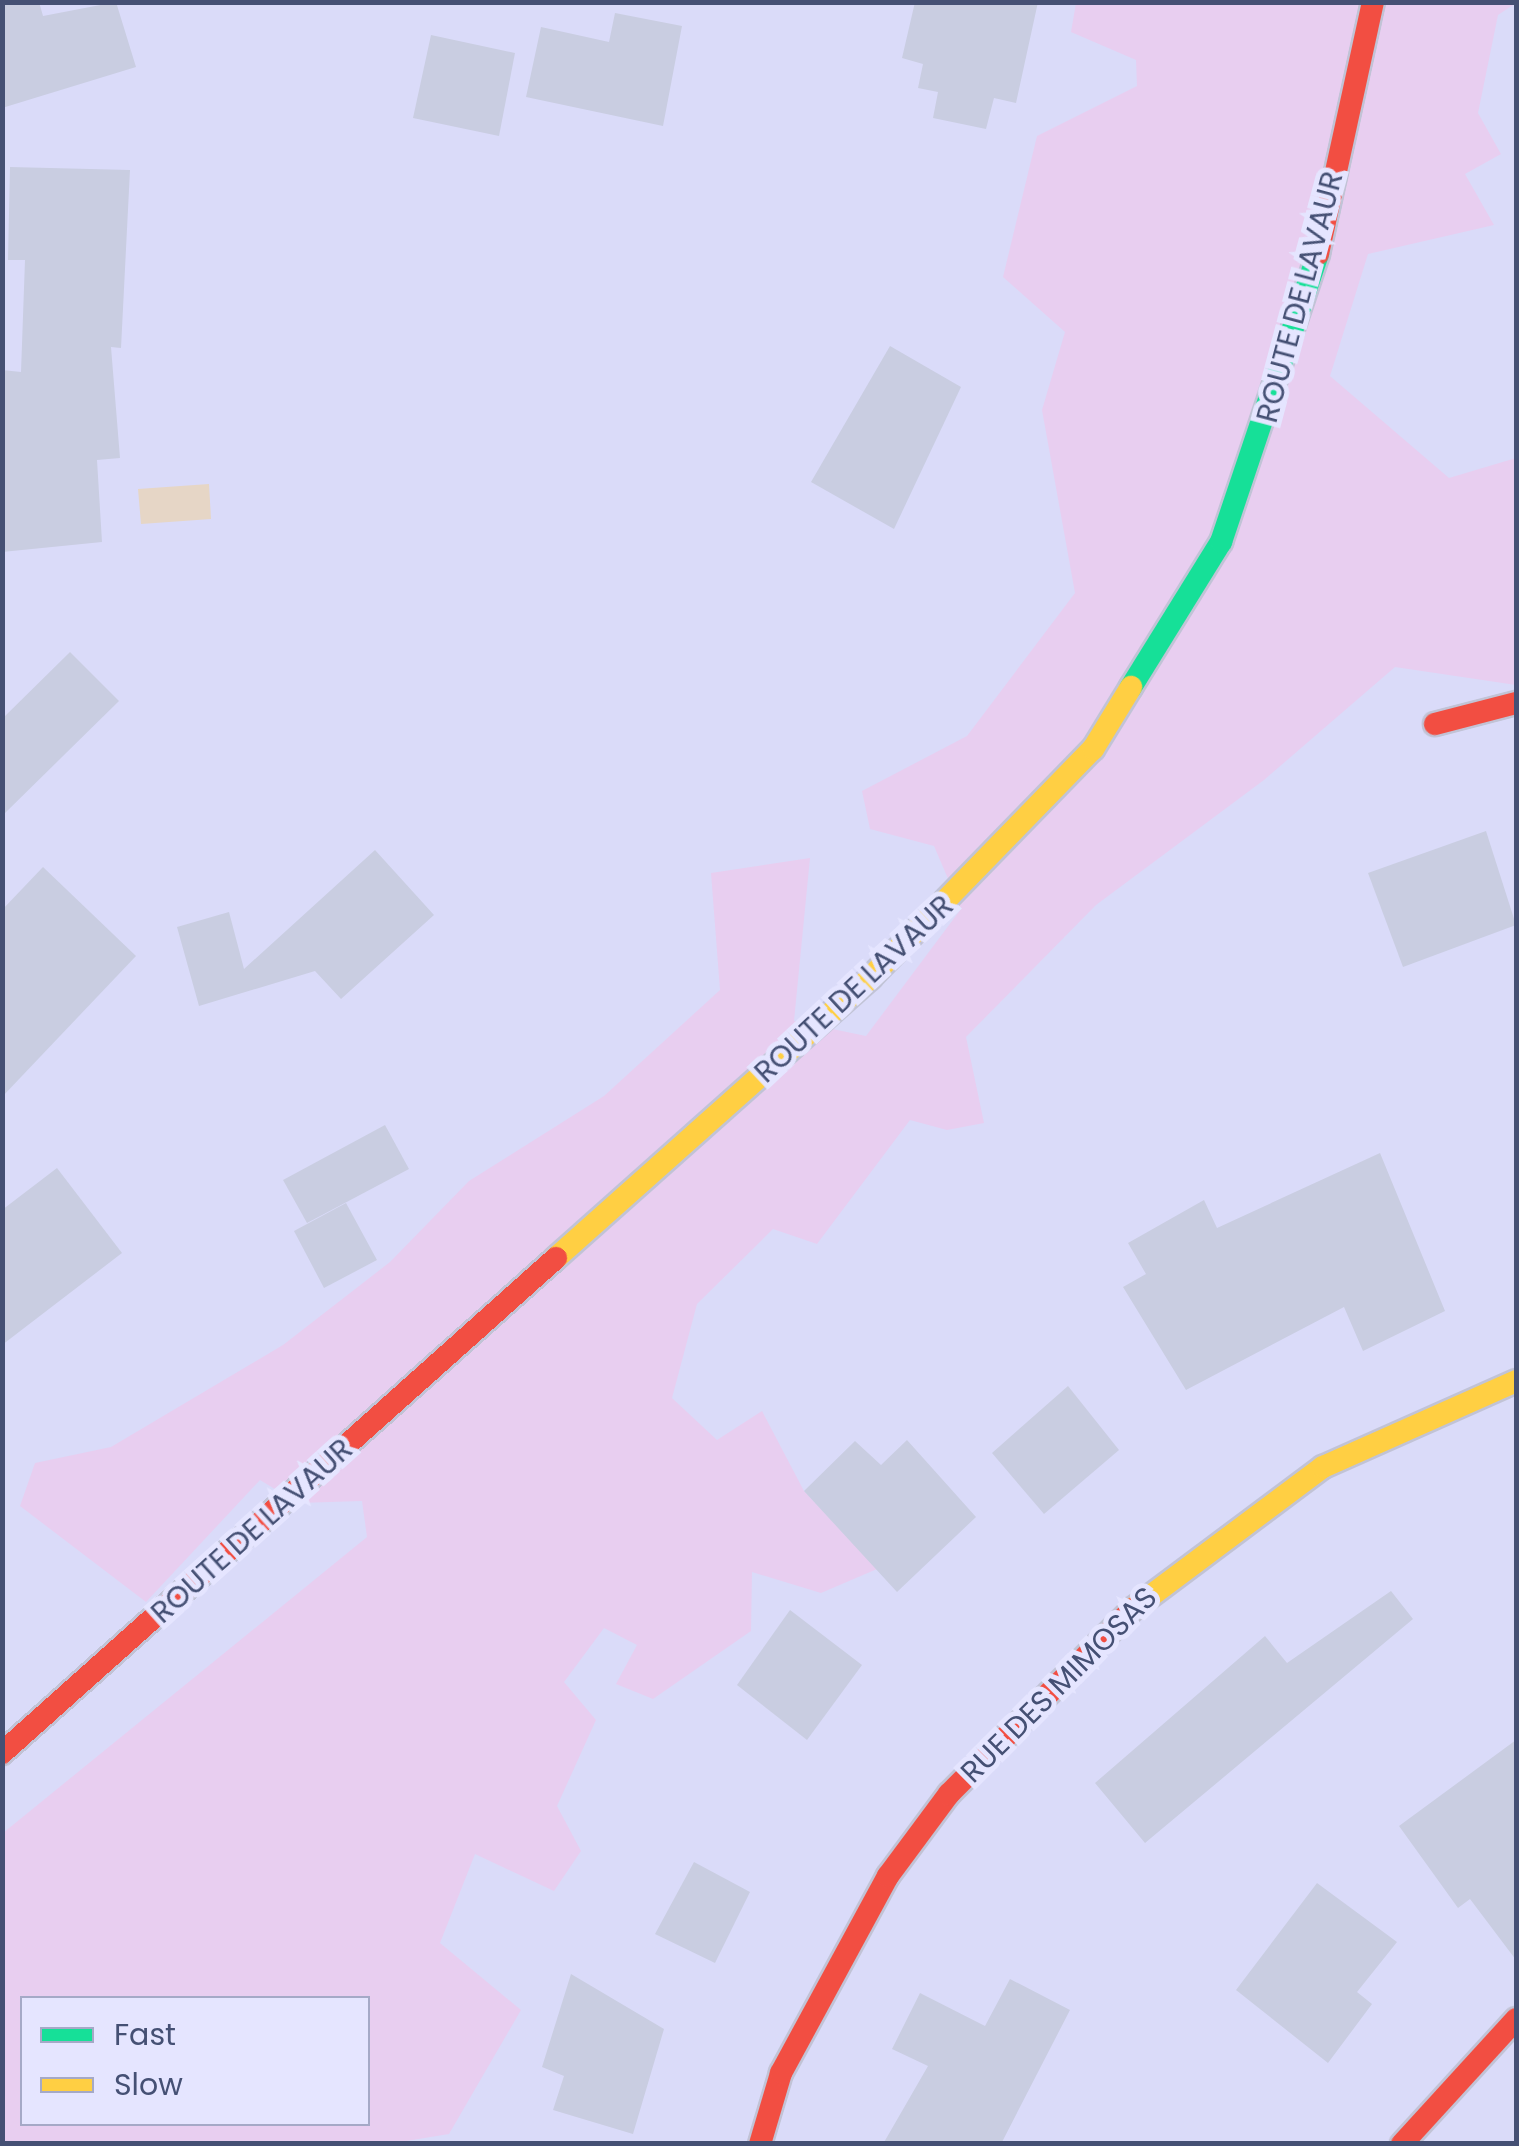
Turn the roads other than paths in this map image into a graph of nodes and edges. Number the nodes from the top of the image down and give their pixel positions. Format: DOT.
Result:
graph roads {
  1 [pos="1373,2"];
  2 [pos="1516,703"];
  3 [pos="1435,724"];
  4 [pos="1516,1381"];
  5 [pos="2,1753"];
  6 [pos="1516,2020"];
  7 [pos="760,2144"];
  8 [pos="1402,2144"];
  1 -- 5 [label="main road, ROUTE DE LAVAUR"];
  2 -- 3 [label="main road"];
  4 -- 7 [label="main road, RUE DES MIMOSAS"];
  6 -- 8 [label="main road"];
}
